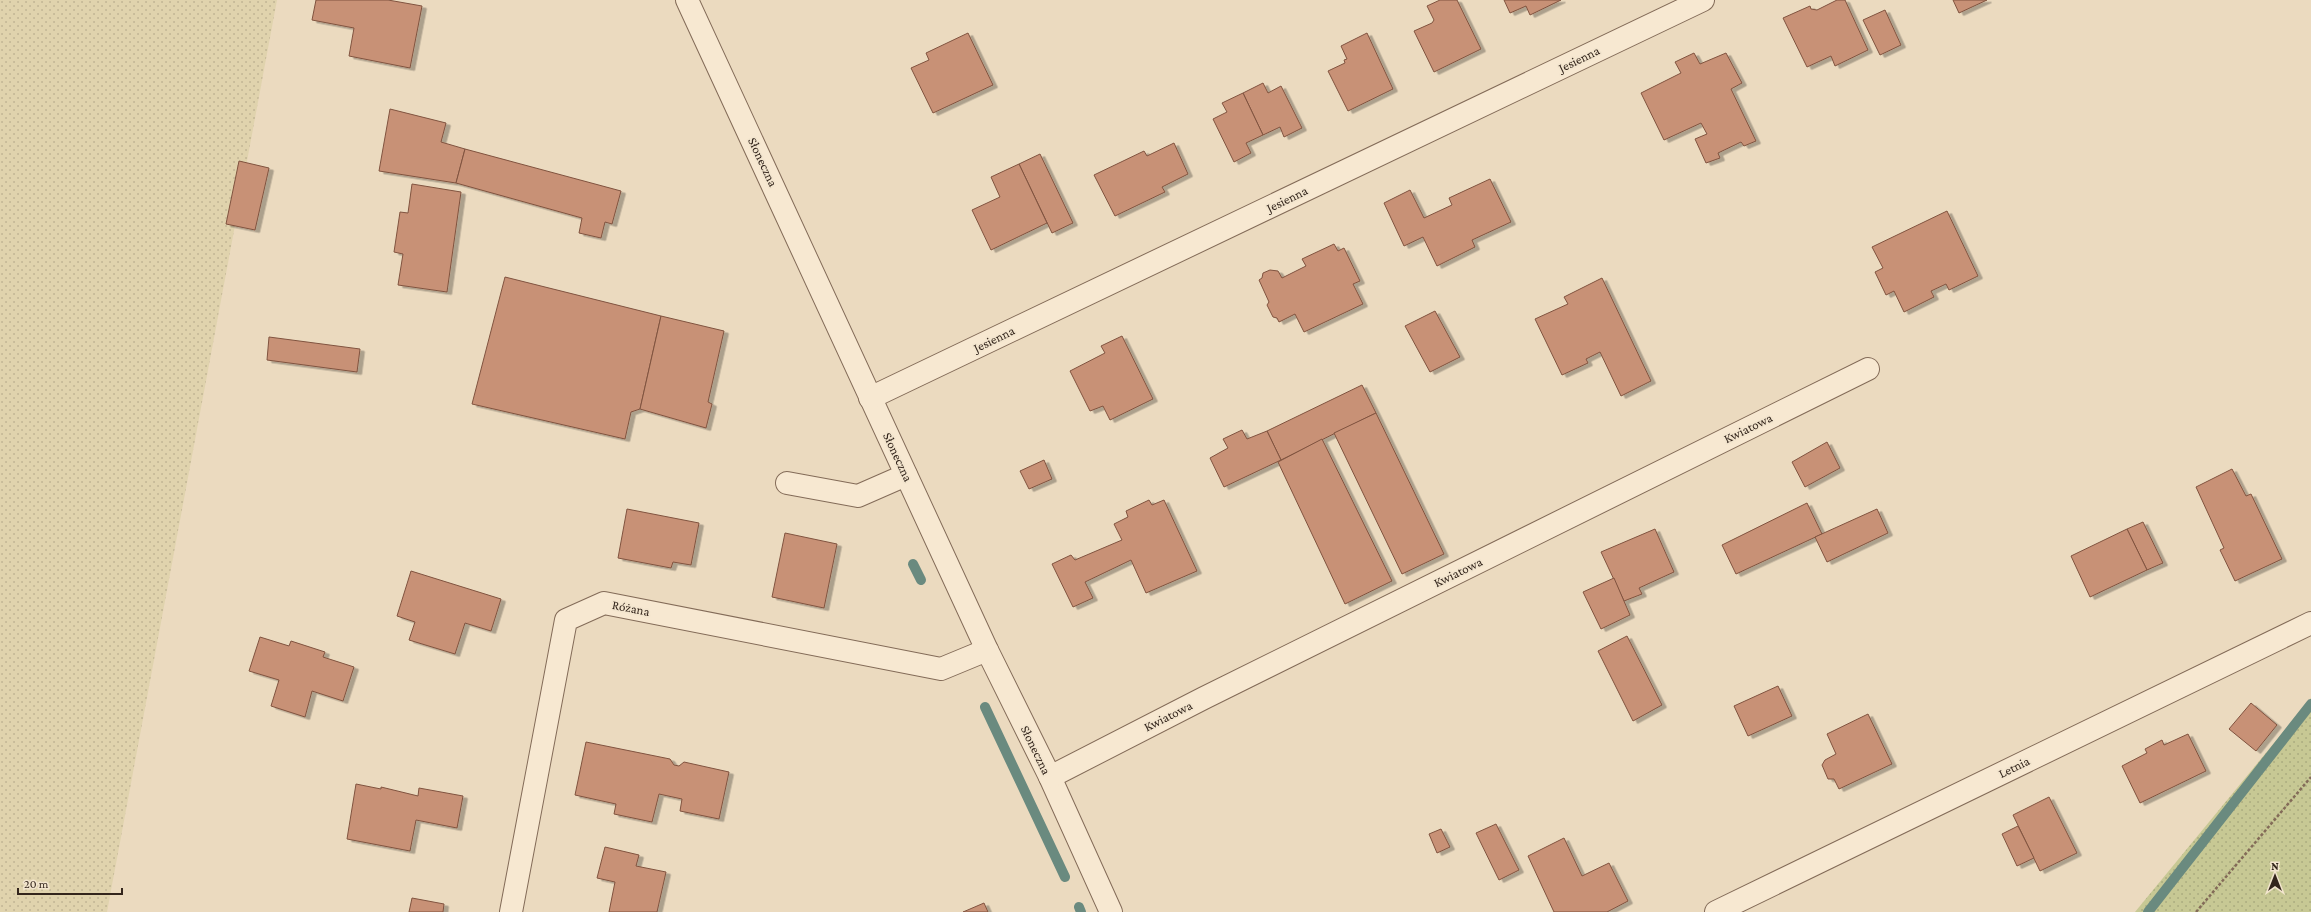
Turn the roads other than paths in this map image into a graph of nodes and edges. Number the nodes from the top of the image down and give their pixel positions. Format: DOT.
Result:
graph roads {
  1 [pos="687,0"];
  2 [pos="1703,0"];
  3 [pos="1868,369"];
  4 [pos="870,398"];
  5 [pos="906,474"];
  6 [pos="787,483"];
  7 [pos="2311,623"];
  8 [pos="987,650"];
  9 [pos="1050,777"];
  10 [pos="511,912"];
  11 [pos="1111,912"];
  12 [pos="1716,912"];
  1 -- 4 [label="street, Słoneczna"];
  2 -- 4 [label="street, Jesienna"];
  3 -- 9 [label="street, Kwiatowa"];
  4 -- 5 [label="street, Słoneczna"];
  5 -- 6 [label="street"];
  5 -- 8 [label="street, Słoneczna"];
  7 -- 12 [label="street, Letnia"];
  8 -- 9 [label="street, Słoneczna"];
  8 -- 10 [label="street, Różana"];
  9 -- 11 [label="street, Słoneczna"];
}
